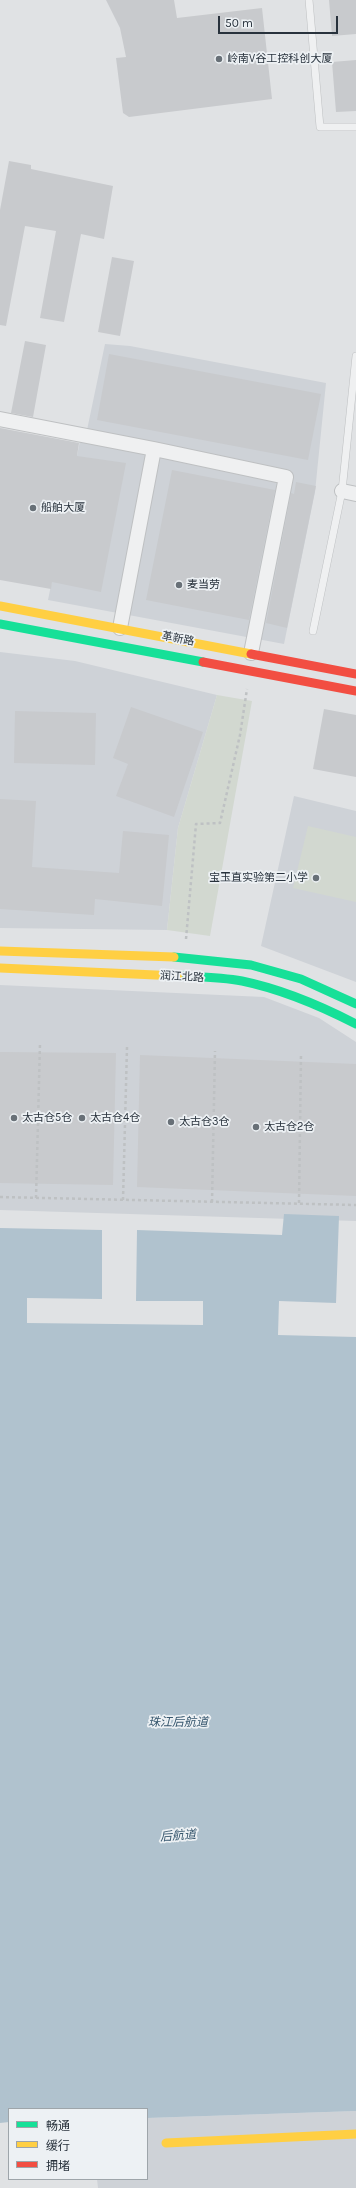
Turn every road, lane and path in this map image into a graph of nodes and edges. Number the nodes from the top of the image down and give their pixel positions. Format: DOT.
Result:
graph roads {
  1 [pos="309,0"];
  2 [pos="356,127"];
  3 [pos="356,356"];
  4 [pos="0,418"];
  5 [pos="154,449"];
  6 [pos="349,492"];
  7 [pos="0,606"];
  8 [pos="0,624"];
  9 [pos="120,628"];
  10 [pos="313,632"];
  11 [pos="251,653"];
  12 [pos="250,670"];
  13 [pos="356,674"];
  14 [pos="356,691"];
  15 [pos="0,951"];
  16 [pos="185,957"];
  17 [pos="0,968"];
  18 [pos="356,1004"];
  19 [pos="356,1024"];
  20 [pos="40,1044"];
  21 [pos="127,1047"];
  22 [pos="215,1051"];
  23 [pos="301,1054"];
  24 [pos="0,1197"];
  25 [pos="36,1198"];
  26 [pos="123,1200"];
  27 [pos="212,1202"];
  28 [pos="300,1204"];
  29 [pos="356,1205"];
  30 [pos="356,2134"];
  31 [pos="166,2143"];
  1 -- 2 [label="lane"];
  3 -- 6 [label="lane"];
  4 -- 5 [label="street"];
  5 -- 9 [label="street"];
  5 -- 11 [label="street"];
  6 -- 10 [label="lane"];
  7 -- 9 [label="street, 革新路"];
  8 -- 12 [label="street, 革新路"];
  9 -- 11 [label="street, 革新路"];
  11 -- 13 [label="street, 革新路"];
  12 -- 14 [label="street, 革新路"];
  12 -- 16 [label="path"];
  15 -- 16 [label="street, 润江北路"];
  16 -- 18 [label="street, 润江北路"];
  17 -- 19 [label="street, 润江北路"];
  20 -- 25 [label="path"];
  21 -- 26 [label="path"];
  22 -- 27 [label="path"];
  23 -- 28 [label="path"];
  24 -- 25 [label="path"];
  25 -- 26 [label="path"];
  26 -- 27 [label="path"];
  27 -- 28 [label="path"];
  28 -- 29 [label="path"];
  30 -- 31 [label="street"];
}
